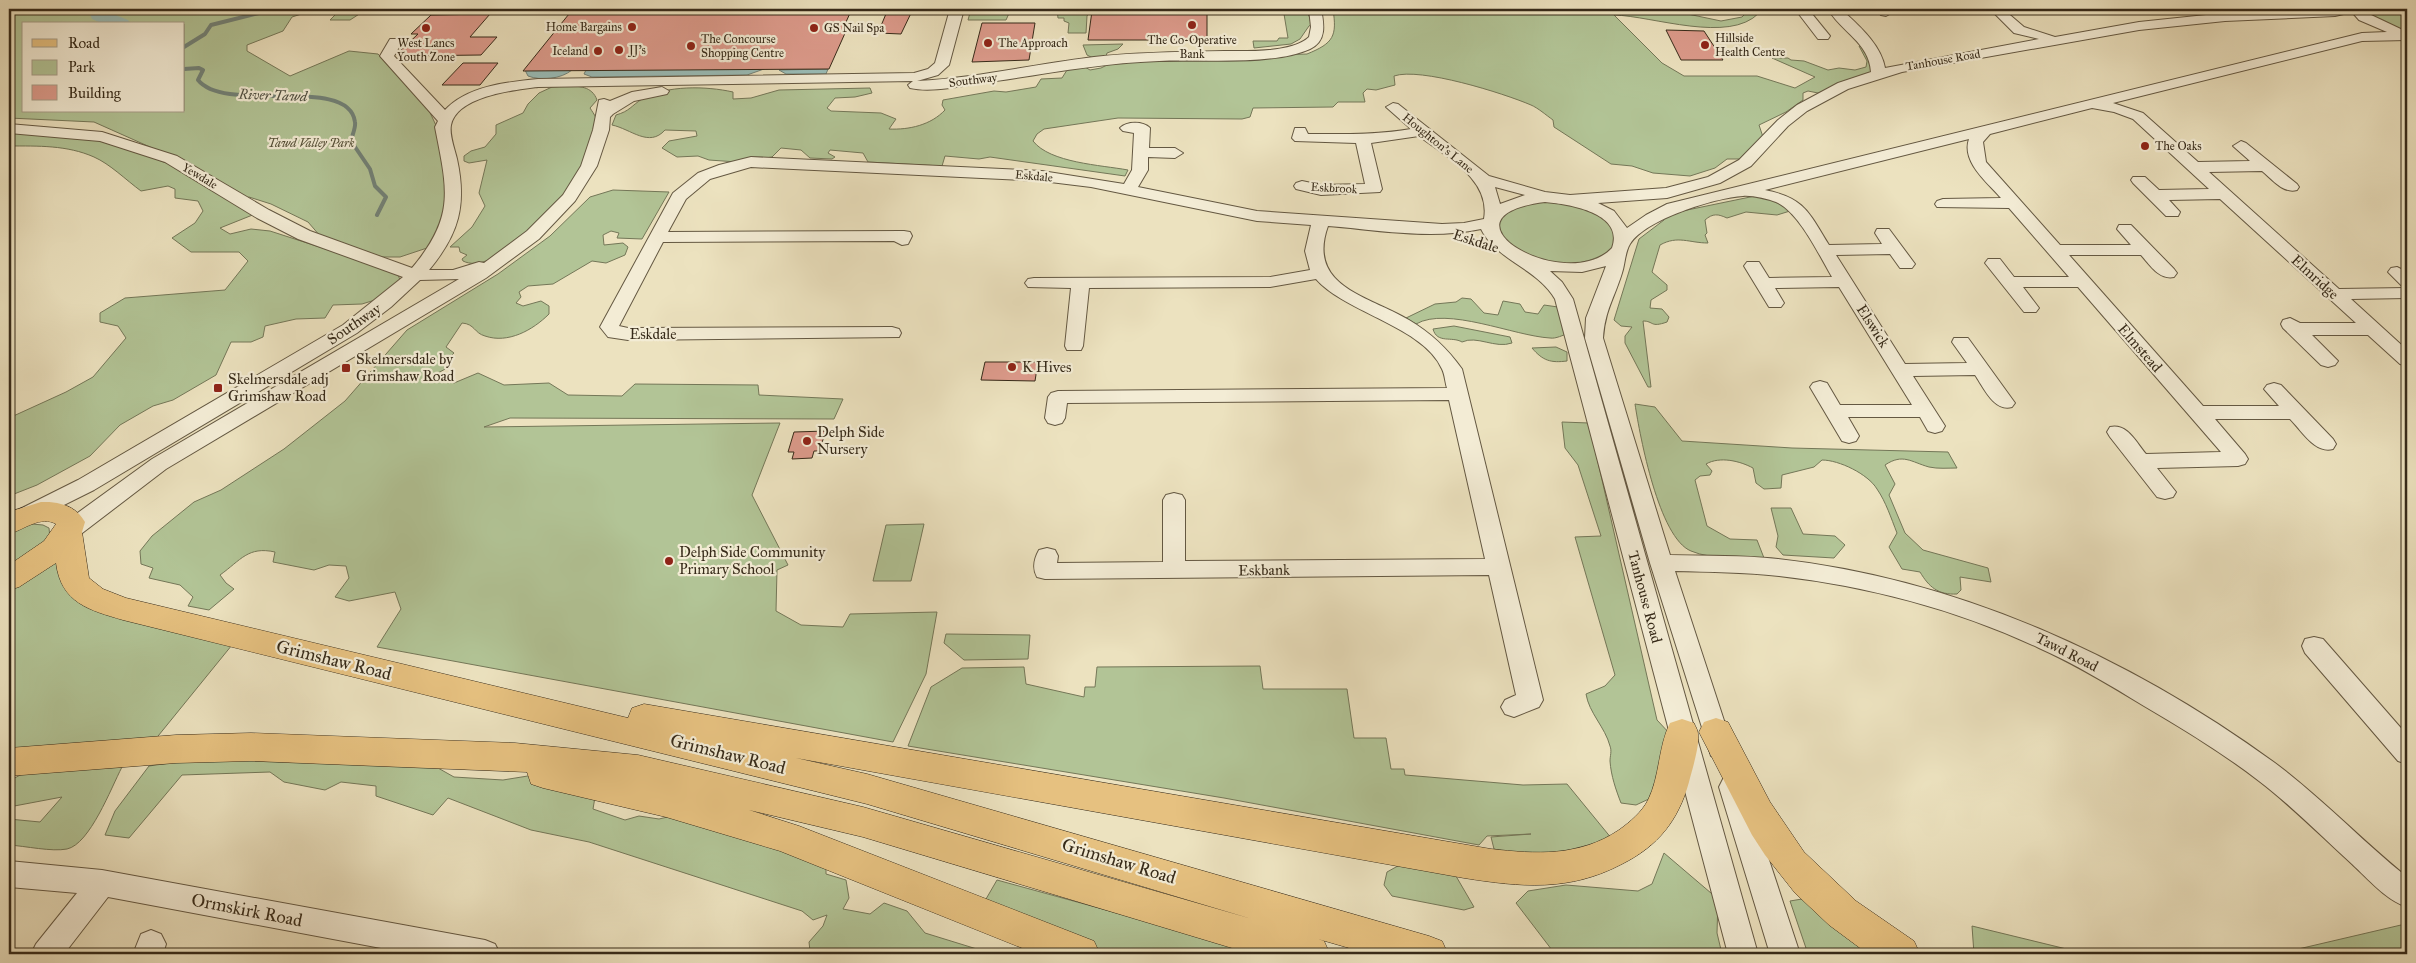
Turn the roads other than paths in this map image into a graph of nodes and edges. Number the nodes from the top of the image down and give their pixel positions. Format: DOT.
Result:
graph roads {
  1 [pos="957,9"];
  2 [pos="1315,9"];
  3 [pos="1801,9"];
  4 [pos="1834,9"];
  5 [pos="1996,9"];
  6 [pos="2349,9"];
  7 [pos="2356,9"];
  8 [pos="2019,30"];
  9 [pos="2407,35"];
  10 [pos="1823,36"];
  11 [pos="2058,39"];
  12 [pos="395,42"];
  13 [pos="2019,47"];
  14 [pos="1870,48"];
  15 [pos="942,65"];
  16 [pos="1917,65"];
  17 [pos="1036,69"];
  18 [pos="1878,74"];
  19 [pos="573,82"];
  20 [pos="2135,94"];
  21 [pos="478,95"];
  22 [pos="432,102"];
  23 [pos="2084,106"];
  24 [pos="1393,107"];
  25 [pos="2138,116"];
  26 [pos="602,117"];
  27 [pos="444,119"];
  28 [pos="9,128"];
  29 [pos="1128,128"];
  30 [pos="1424,130"];
  31 [pos="1300,131"];
  32 [pos="1983,133"];
  33 [pos="1363,138"];
  34 [pos="1923,146"];
  35 [pos="2241,146"];
  36 [pos="1142,152"];
  37 [pos="1176,153"];
  38 [pos="1979,163"];
  39 [pos="2266,166"];
  40 [pos="2195,167"];
  41 [pos="1810,175"];
  42 [pos="1482,179"];
  43 [pos="2139,180"];
  44 [pos="1302,186"];
  45 [pos="2291,187"];
  46 [pos="1128,190"];
  47 [pos="1932,191"];
  48 [pos="1743,192"];
  49 [pos="2224,194"];
  50 [pos="2155,195"];
  51 [pos="1566,199"];
  52 [pos="2013,202"];
  53 [pos="1943,204"];
  54 [pos="1798,209"];
  55 [pos="2172,212"];
  56 [pos="1492,220"];
  57 [pos="1956,220"];
  58 [pos="1321,221"];
  59 [pos="2126,229"];
  60 [pos="1442,230"];
  61 [pos="1884,233"];
  62 [pos="656,237"];
  63 [pos="902,240"];
  64 [pos="439,243"];
  65 [pos="1621,246"];
  66 [pos="1895,249"];
  67 [pos="1824,250"];
  68 [pos="2055,250"];
  69 [pos="2146,250"];
  70 [pos="1515,255"];
  71 [pos="507,256"];
  72 [pos="379,263"];
  73 [pos="1994,263"];
  74 [pos="1906,264"];
  75 [pos="1753,266"];
  76 [pos="1320,273"];
  77 [pos="2168,273"];
  78 [pos="415,275"];
  79 [pos="1844,282"];
  80 [pos="2009,282"];
  81 [pos="2082,282"];
  82 [pos="1034,283"];
  83 [pos="1081,283"];
  84 [pos="1763,283"];
  85 [pos="2407,293"];
  86 [pos="2334,294"];
  87 [pos="1774,303"];
  88 [pos="2030,308"];
  89 [pos="2373,328"];
  90 [pos="892,333"];
  91 [pos="1961,342"];
  92 [pos="1074,346"];
  93 [pos="2407,360"];
  94 [pos="2328,361"];
  95 [pos="1980,369"];
  96 [pos="1901,370"];
  97 [pos="1820,387"];
  98 [pos="2274,389"];
  99 [pos="1459,394"];
  100 [pos="2005,403"];
  101 [pos="1834,411"];
  102 [pos="2297,412"];
  103 [pos="2197,413"];
  104 [pos="1056,418"];
  105 [pos="2117,432"];
  106 [pos="1849,436"];
  107 [pos="2326,444"];
  108 [pos="2140,461"];
  109 [pos="2165,492"];
  110 [pos="1174,500"];
  111 [pos="14,521"];
  112 [pos="69,532"];
  113 [pos="1047,556"];
  114 [pos="1661,563"];
  115 [pos="1499,567"];
  116 [pos="1174,571"];
  117 [pos="9,579"];
  118 [pos="2314,646"];
  119 [pos="374,670"];
  120 [pos="1514,708"];
  121 [pos="1699,732"];
  122 [pos="2407,753"];
  123 [pos="439,754"];
  124 [pos="9,762"];
  125 [pos="9,874"];
  126 [pos="102,883"];
  127 [pos="2407,894"];
  128 [pos="1743,952"];
  129 [pos="46,954"];
  130 [pos="485,954"];
  131 [pos="1081,954"];
  132 [pos="1311,954"];
  133 [pos="1429,954"];
  134 [pos="1785,954"];
  135 [pos="1901,954"];
  1 -- 15 [label="street, Southway"];
  2 -- 17 [label="street, Southway"];
  3 -- 10 [label="street"];
  4 -- 14 [label="street"];
  5 -- 8 [label="street"];
  6 -- 11 [label="street, Tanhouse Road"];
  7 -- 9 [label="street"];
  8 -- 11 [label="street"];
  8 -- 13 [label="street"];
  9 -- 20 [label="street"];
  11 -- 13 [label="street, Tanhouse Road"];
  12 -- 22 [label="street"];
  13 -- 16 [label="street, Tanhouse Road"];
  14 -- 16 [label="street"];
  14 -- 18 [label="street"];
  15 -- 17 [label="street"];
  15 -- 19 [label="street, Southway"];
  16 -- 18 [label="street, Tanhouse Road"];
  17 -- 26 [label="street, Southway"];
  18 -- 51 [label="street, Tanhouse Road"];
  19 -- 21 [label="street, Southway"];
  19 -- 26 [label="street, Southway"];
  20 -- 23 [label="street"];
  20 -- 25 [label="street"];
  21 -- 22 [label="street"];
  21 -- 27 [label="street, Southway"];
  22 -- 27 [label="street"];
  23 -- 25 [label="street, Elmridge"];
  23 -- 32 [label="street"];
  24 -- 30 [label="street, Houghton's Lane"];
  25 -- 40 [label="street, Elmridge"];
  26 -- 71 [label="street, Southway"];
  27 -- 64 [label="street, Southway"];
  28 -- 72 [label="street, Yewdale"];
  29 -- 36 [label="street"];
  30 -- 33 [label="street"];
  30 -- 42 [label="street, Houghton's Lane"];
  31 -- 33 [label="street"];
  32 -- 34 [label="street"];
  32 -- 38 [label="street"];
  33 -- 44 [label="street, Eskbrook"];
  34 -- 38 [label="street, Elmstead"];
  34 -- 41 [label="street"];
  35 -- 39 [label="street"];
  36 -- 37 [label="street"];
  36 -- 46 [label="street"];
  38 -- 52 [label="street, Elmstead"];
  39 -- 40 [label="street"];
  39 -- 45 [label="street"];
  40 -- 49 [label="street, Elmridge"];
  41 -- 48 [label="street"];
  41 -- 54 [label="street"];
  42 -- 51 [label="street, Houghton's Lane"];
  42 -- 56 [label="street, Houghton's Lane"];
  43 -- 50 [label="street"];
  46 -- 58 [label="street, Eskdale"];
  46 -- 62 [label="street, Eskdale"];
  47 -- 53 [label="street"];
  48 -- 54 [label="street, Elswick"];
  48 -- 65 [label="street"];
  49 -- 50 [label="street"];
  49 -- 86 [label="street, Elmridge"];
  50 -- 55 [label="street"];
  51 -- 56 [label="street"];
  51 -- 65 [label="street"];
  52 -- 53 [label="street"];
  52 -- 68 [label="street, Elmstead"];
  53 -- 57 [label="street"];
  54 -- 67 [label="street, Elswick"];
  56 -- 60 [label="street, Eskdale"];
  56 -- 70 [label="street, Houghton's Lane"];
  58 -- 60 [label="street, Eskdale"];
  58 -- 76 [label="street"];
  59 -- 69 [label="street"];
  60 -- 70 [label="street, Eskdale"];
  61 -- 66 [label="street"];
  62 -- 63 [label="street"];
  62 -- 90 [label="street, Eskdale"];
  64 -- 72 [label="street"];
  64 -- 78 [label="street, Southway"];
  65 -- 70 [label="street"];
  65 -- 114 [label="street, Tanhouse Road"];
  66 -- 67 [label="street"];
  66 -- 74 [label="street"];
  67 -- 79 [label="street, Elswick"];
  68 -- 69 [label="street"];
  68 -- 81 [label="street, Elmstead"];
  69 -- 77 [label="street"];
  70 -- 121 [label="street, Tanhouse Road"];
  71 -- 78 [label="street, Yewdale"];
  71 -- 112 [label="street, Southway"];
  72 -- 78 [label="street, Yewdale"];
  73 -- 80 [label="street"];
  75 -- 84 [label="street"];
  76 -- 83 [label="street"];
  76 -- 99 [label="street"];
  78 -- 111 [label="street, Southway"];
  79 -- 84 [label="street"];
  79 -- 96 [label="street, Elswick"];
  80 -- 81 [label="street"];
  80 -- 88 [label="street"];
  81 -- 103 [label="street, Elmstead"];
  82 -- 83 [label="street"];
  83 -- 92 [label="street"];
  84 -- 87 [label="street"];
  85 -- 86 [label="street"];
  86 -- 89 [label="street, Elmridge"];
  89 -- 93 [label="street, Elmridge"];
  89 -- 94 [label="street"];
  91 -- 95 [label="street"];
  95 -- 96 [label="street"];
  95 -- 100 [label="street"];
  96 -- 101 [label="street, Elswick"];
  97 -- 101 [label="street"];
  98 -- 102 [label="street"];
  99 -- 104 [label="street"];
  99 -- 115 [label="street"];
  101 -- 106 [label="street"];
  102 -- 103 [label="street"];
  102 -- 107 [label="street"];
  103 -- 108 [label="street, Elmstead"];
  105 -- 108 [label="street"];
  108 -- 109 [label="street"];
  110 -- 116 [label="street"];
  111 -- 112 [label="main road"];
  112 -- 117 [label="main road"];
  112 -- 119 [label="main road, Grimshaw Road"];
  113 -- 116 [label="street, Eskbank"];
  114 -- 121 [label="street, Tanhouse Road"];
  114 -- 127 [label="street, Tawd Road"];
  115 -- 116 [label="street, Eskbank"];
  115 -- 120 [label="street"];
  118 -- 122 [label="street"];
  119 -- 121 [label="main road"];
  119 -- 133 [label="main road, Grimshaw Road"];
  121 -- 128 [label="street, Tanhouse Road"];
  121 -- 134 [label="street, Tanhouse Road"];
  121 -- 135 [label="main road"];
  123 -- 124 [label="main road"];
  123 -- 131 [label="main road"];
  123 -- 132 [label="main road"];
  125 -- 126 [label="street, Ormskirk Road"];
  126 -- 129 [label="street"];
  126 -- 130 [label="street, Ormskirk Road"];
}
